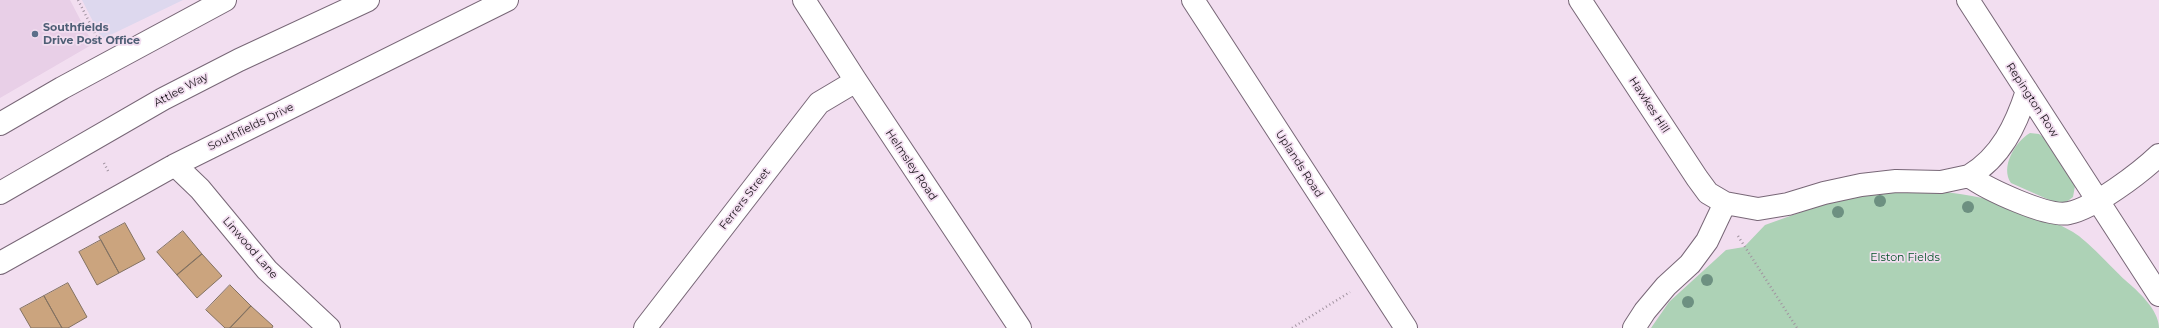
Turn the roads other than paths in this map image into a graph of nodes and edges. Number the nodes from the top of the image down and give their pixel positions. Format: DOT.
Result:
graph roads {
  1 [pos="225,0"];
  2 [pos="368,0"];
  3 [pos="507,0"];
  4 [pos="804,0"];
  5 [pos="1193,0"];
  6 [pos="1580,0"];
  7 [pos="1968,0"];
  8 [pos="856,81"];
  9 [pos="2027,91"];
  10 [pos="0,124"];
  11 [pos="2159,155"];
  12 [pos="175,165"];
  13 [pos="1969,176"];
  14 [pos="0,193"];
  15 [pos="2097,200"];
  16 [pos="1724,207"];
  17 [pos="0,263"];
  18 [pos="2159,295"];
  19 [pos="329,328"];
  20 [pos="645,328"];
  21 [pos="1020,328"];
  22 [pos="1406,328"];
  23 [pos="1634,328"];
  1 -- 10 [label="main road"];
  2 -- 14 [label="main road, Attlee Way"];
  3 -- 12 [label="main road, Southfields Drive"];
  4 -- 8 [label="main road, Helmsley Road"];
  5 -- 22 [label="main road, Uplands Road"];
  6 -- 16 [label="main road, Hawkes Hill"];
  7 -- 9 [label="main road, Repington Row"];
  8 -- 20 [label="main road, Ferrers Street"];
  8 -- 21 [label="main road, Helmsley Road"];
  9 -- 13 [label="main road"];
  9 -- 15 [label="main road, Repington Row"];
  11 -- 15 [label="main road"];
  12 -- 17 [label="main road, Southfields Drive"];
  12 -- 19 [label="main road, Linwood Lane"];
  13 -- 15 [label="main road"];
  13 -- 16 [label="main road"];
  15 -- 18 [label="main road"];
  16 -- 23 [label="main road"];
}
